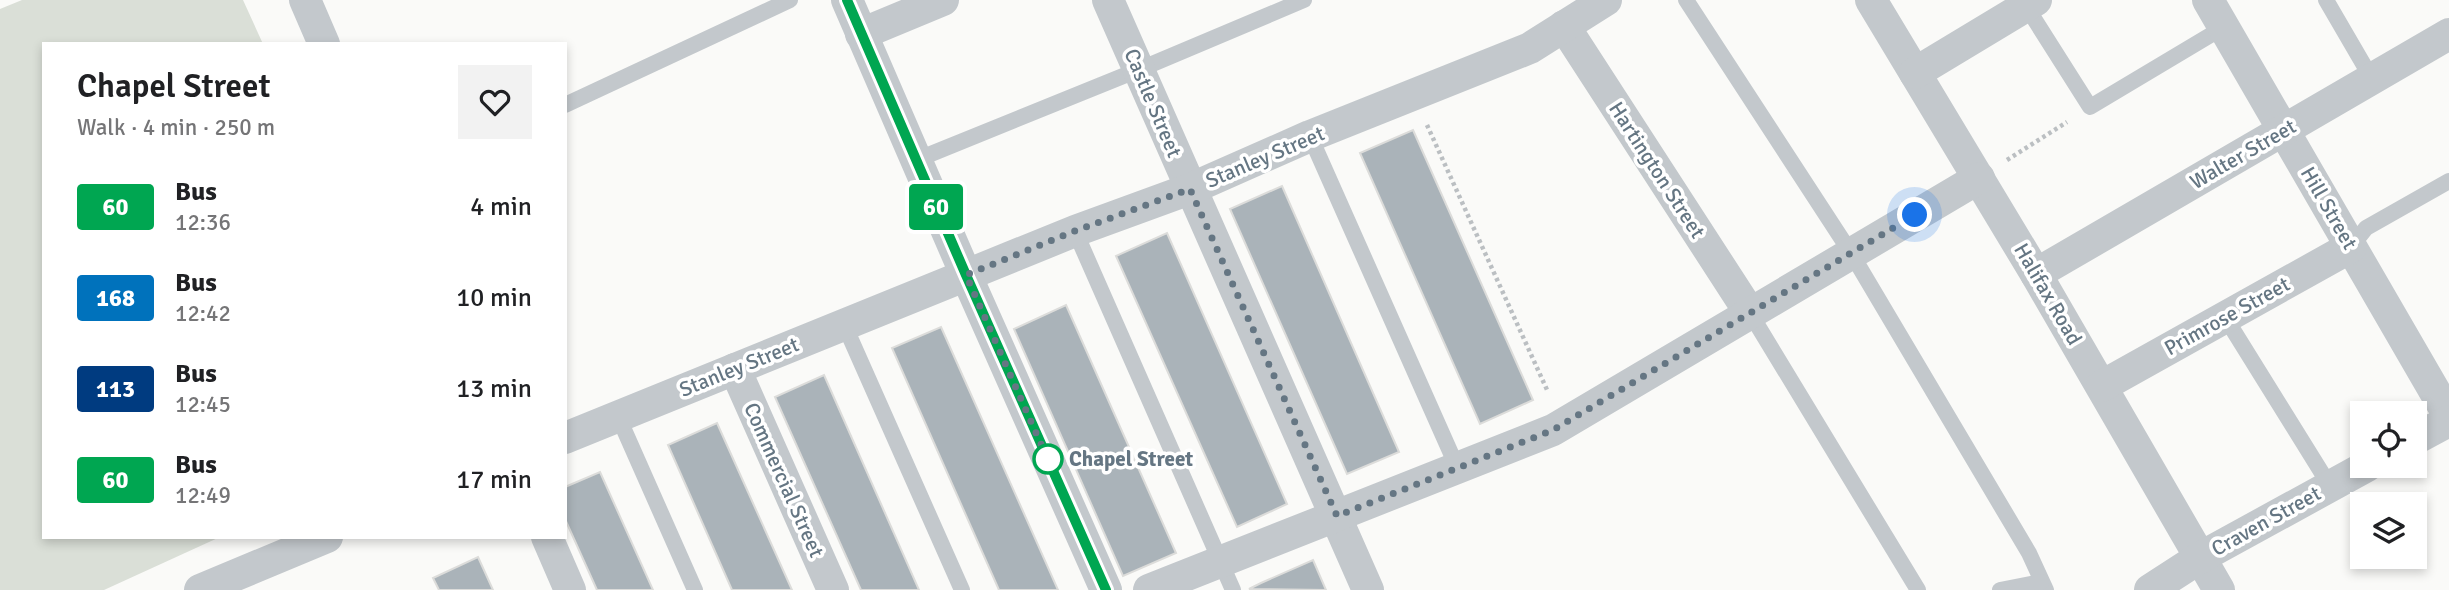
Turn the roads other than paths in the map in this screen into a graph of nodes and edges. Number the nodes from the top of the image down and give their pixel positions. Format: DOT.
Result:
graph roads {
  1 [pos="304,0"];
  2 [pos="790,0"];
  3 [pos="847,0"];
  4 [pos="943,0"];
  5 [pos="1108,0"];
  6 [pos="1304,0"];
  7 [pos="1606,0"];
  8 [pos="1686,0"];
  9 [pos="1871,0"];
  10 [pos="2208,0"];
  11 [pos="2326,0"];
  12 [pos="2031,3"];
  13 [pos="1564,26"];
  14 [pos="2224,27"];
  15 [pos="861,34"];
  16 [pos="2449,34"];
  17 [pos="323,42"];
  18 [pos="1138,70"];
  19 [pos="1915,73"];
  20 [pos="2372,79"];
  21 [pos="567,104"];
  22 [pos="2283,131"];
  23 [pos="1310,136"];
  24 [pos="916,160"];
  25 [pos="1979,178"];
  26 [pos="2449,181"];
  27 [pos="1190,189"];
  28 [pos="1075,231"];
  29 [pos="2351,247"];
  30 [pos="1851,253"];
  31 [pos="2036,274"];
  32 [pos="966,275"];
  33 [pos="1750,313"];
  34 [pos="2225,317"];
  35 [pos="844,324"];
  36 [pos="735,369"];
  37 [pos="2102,386"];
  38 [pos="618,416"];
  39 [pos="2449,418"];
  40 [pos="2427,432"];
  41 [pos="567,437"];
  42 [pos="1457,467"];
  43 [pos="2350,475"];
  44 [pos="2330,486"];
  45 [pos="1337,516"];
  46 [pos="323,539"];
  47 [pos="548,539"];
  48 [pos="2201,557"];
  49 [pos="1220,561"];
  50 [pos="2043,586"];
  51 [pos="217,587"];
  52 [pos="570,590"];
  53 [pos="695,590"];
  54 [pos="834,590"];
  55 [pos="962,590"];
  56 [pos="1106,590"];
  57 [pos="1149,590"];
  58 [pos="1233,590"];
  59 [pos="1368,590"];
  60 [pos="1918,590"];
  61 [pos="2000,590"];
  62 [pos="2150,590"];
  63 [pos="2219,590"];
  1 -- 17 [label="street"];
  2 -- 21 [label="lane"];
  3 -- 15 [label="street"];
  4 -- 15 [label="street"];
  5 -- 18 [label="street, Castle Street"];
  6 -- 18 [label="lane"];
  7 -- 13 [label="street, Stanley Street"];
  8 -- 30 [label="lane"];
  9 -- 19 [label="street, Halifax Road"];
  10 -- 14 [label="street, Hill Street"];
  11 -- 20 [label="lane"];
  12 -- 14 [label="lane"];
  12 -- 19 [label="street"];
  13 -- 23 [label="street, Stanley Street"];
  13 -- 33 [label="street, Hartington Street"];
  14 -- 22 [label="street, Hill Street"];
  15 -- 24 [label="street"];
  16 -- 20 [label="street, Walter Street"];
  18 -- 24 [label="lane"];
  18 -- 27 [label="street, Castle Street"];
  19 -- 25 [label="street, Halifax Road"];
  20 -- 22 [label="street, Walter Street"];
  22 -- 29 [label="street, Hill Street"];
  22 -- 31 [label="street, Walter Street"];
  23 -- 27 [label="street, Stanley Street"];
  23 -- 42 [label="lane"];
  24 -- 32 [label="street"];
  25 -- 30 [label="street"];
  25 -- 31 [label="street, Halifax Road"];
  26 -- 29 [label="lane"];
  27 -- 28 [label="street, Stanley Street"];
  27 -- 45 [label="street, Castle Street"];
  28 -- 32 [label="street, Stanley Street"];
  28 -- 49 [label="lane"];
  29 -- 34 [label="street, Primrose Street"];
  29 -- 39 [label="street, Hill Street"];
  30 -- 33 [label="street"];
  30 -- 50 [label="lane"];
  31 -- 37 [label="street, Halifax Road"];
  32 -- 35 [label="street, Stanley Street"];
  32 -- 56 [label="street"];
  33 -- 42 [label="street"];
  33 -- 60 [label="lane"];
  34 -- 37 [label="street, Primrose Street"];
  34 -- 44 [label="lane"];
  35 -- 36 [label="street, Stanley Street"];
  35 -- 55 [label="lane"];
  36 -- 38 [label="street, Stanley Street"];
  36 -- 54 [label="street, Commercial Street"];
  37 -- 48 [label="street, Halifax Road"];
  38 -- 41 [label="street, Stanley Street"];
  38 -- 53 [label="lane"];
  39 -- 40 [label="street"];
  42 -- 45 [label="street"];
  43 -- 44 [label="street, Craven Street"];
  44 -- 48 [label="street, Craven Street"];
  45 -- 49 [label="street"];
  45 -- 59 [label="street, Castle Street"];
  46 -- 51 [label="street"];
  47 -- 52 [label="street"];
  48 -- 62 [label="street, Craven Street"];
  48 -- 63 [label="street, Halifax Road"];
  49 -- 57 [label="street"];
  49 -- 58 [label="lane"];
  50 -- 61 [label="lane"];
}
